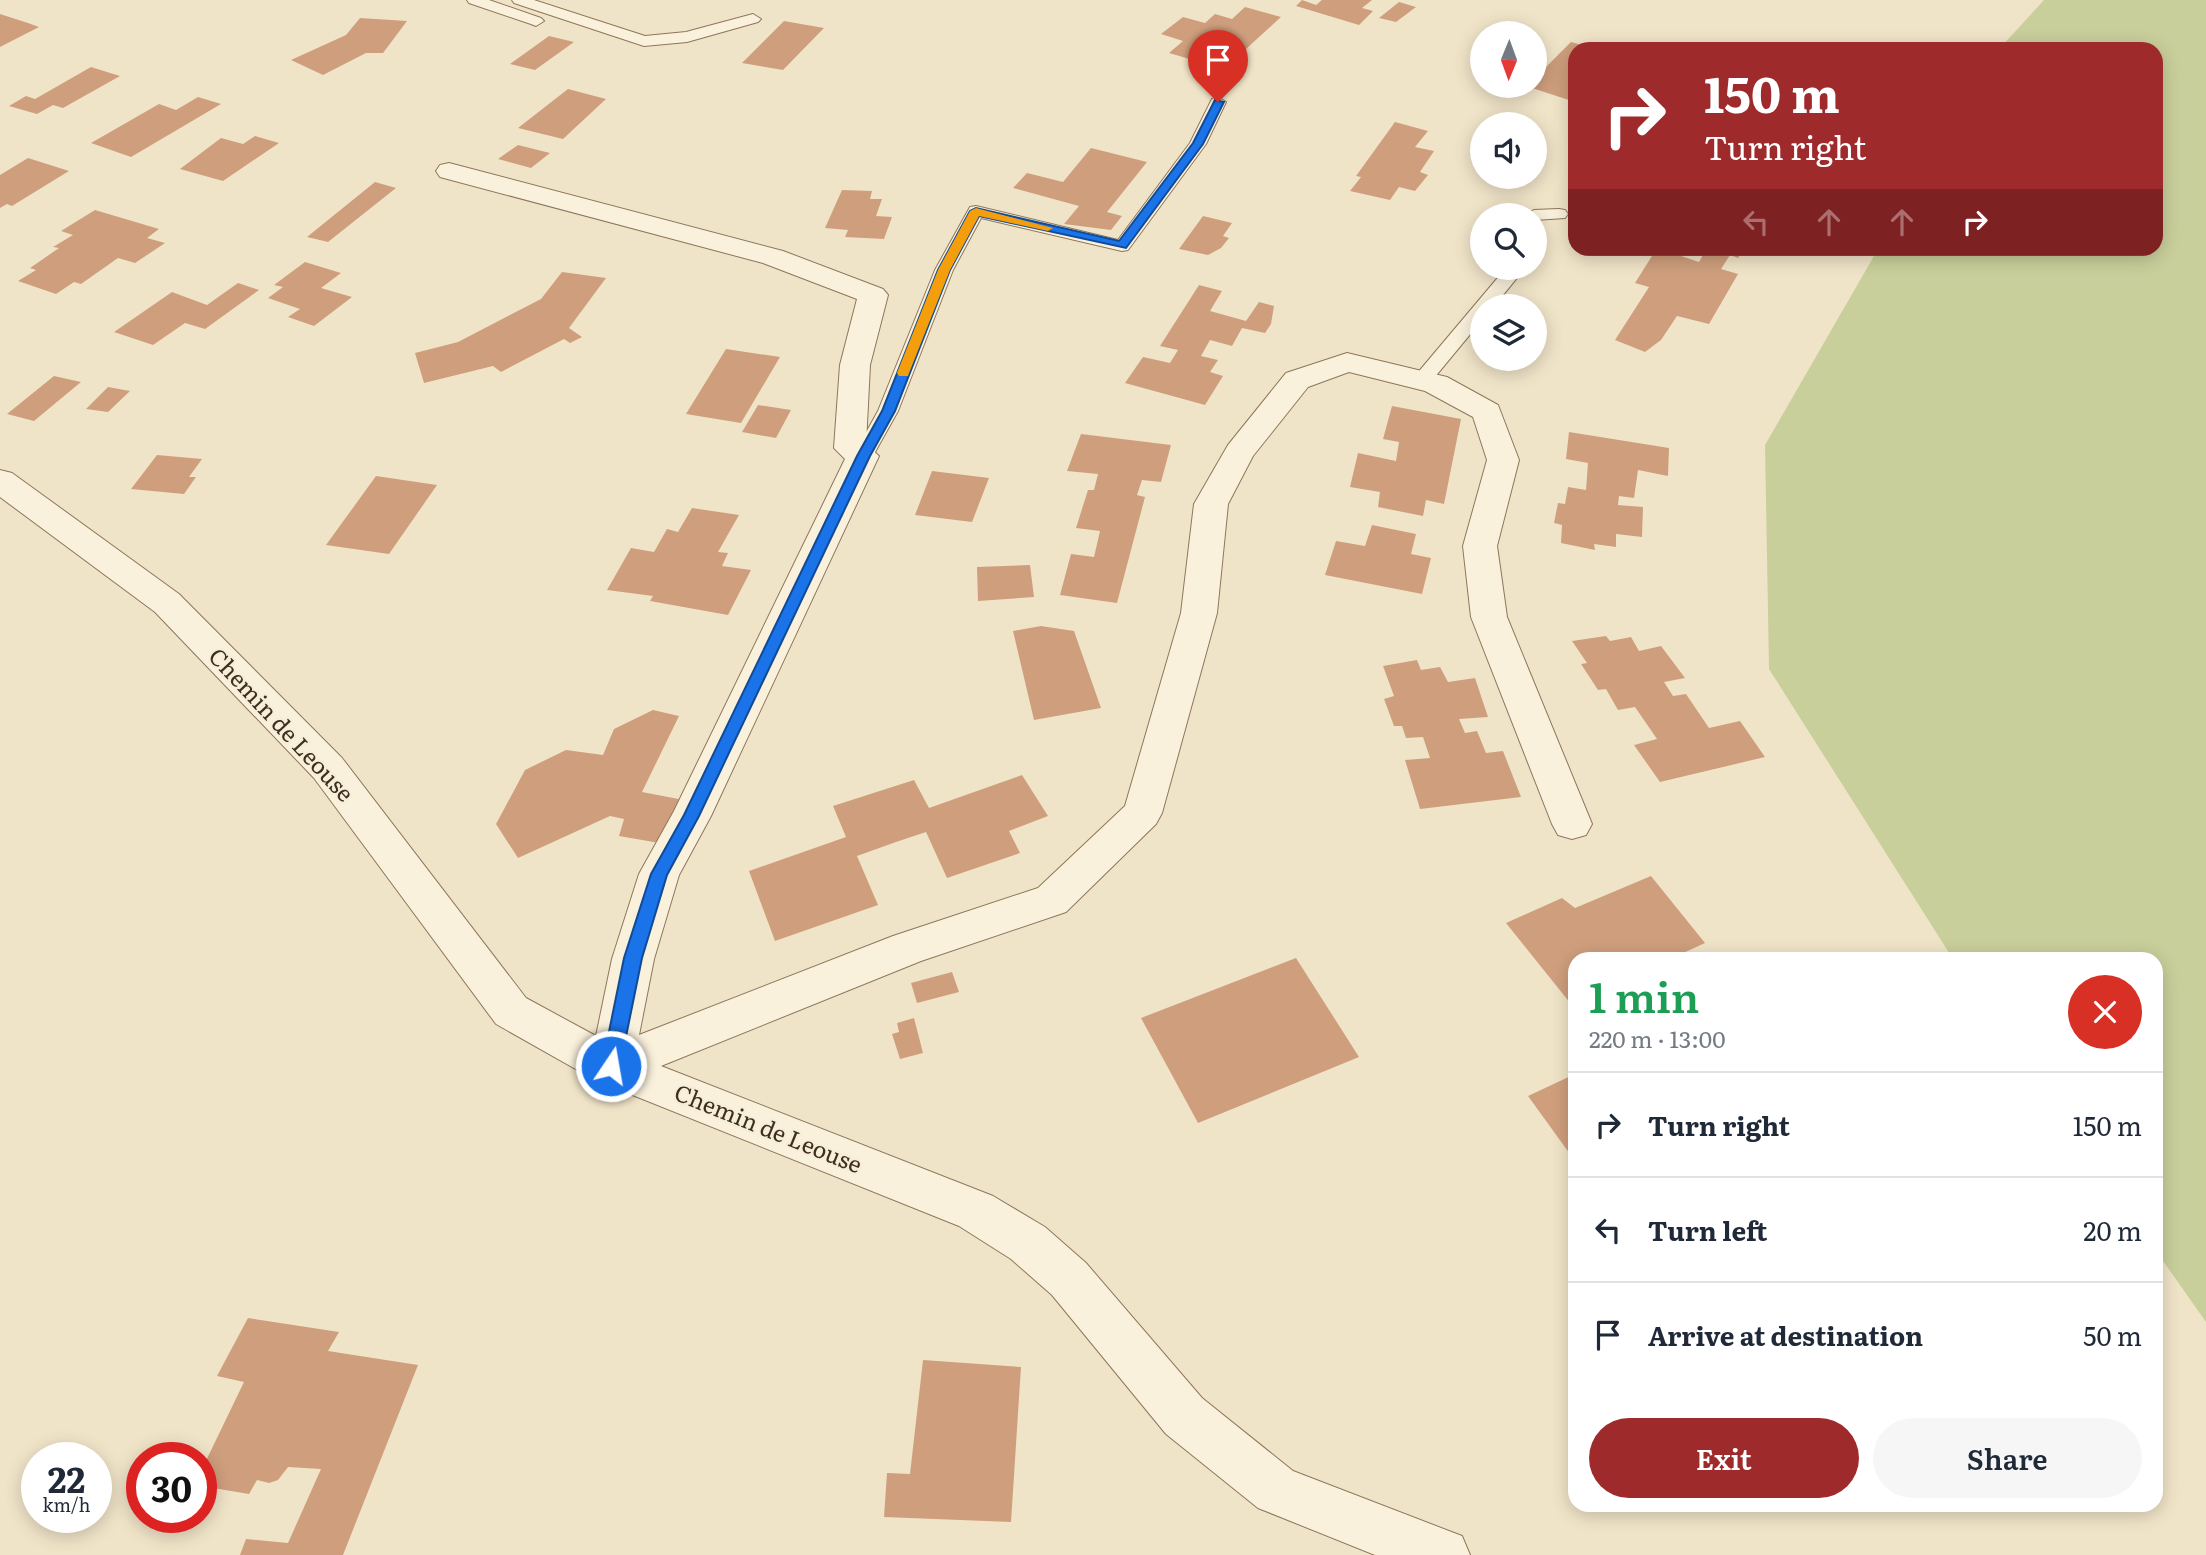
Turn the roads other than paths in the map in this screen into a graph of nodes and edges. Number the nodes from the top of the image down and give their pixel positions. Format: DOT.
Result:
graph roads {
  1 [pos="474,0"];
  2 [pos="519,0"];
  3 [pos="753,19"];
  4 [pos="621,49"];
  5 [pos="1218,102"];
  6 [pos="449,171"];
  7 [pos="1547,214"];
  8 [pos="1559,214"];
  9 [pos="1506,280"];
  10 [pos="1494,294"];
  11 [pos="1470,323"];
  12 [pos="1422,380"];
  13 [pos="863,456"];
  14 [pos="0,481"];
  15 [pos="1572,824"];
  16 [pos="611,1066"];
  17 [pos="1443,1555"];
  1 -- 4 [label="lane"];
  2 -- 3 [label="lane"];
  5 -- 13 [label="lane"];
  6 -- 13 [label="street"];
  7 -- 8 [label="lane"];
  9 -- 10 [label="lane"];
  11 -- 12 [label="lane"];
  12 -- 15 [label="street"];
  12 -- 16 [label="street"];
  13 -- 16 [label="street"];
  14 -- 16 [label="street, Chemin de Leouse"];
  16 -- 17 [label="street, Chemin de Leouse"];
}
